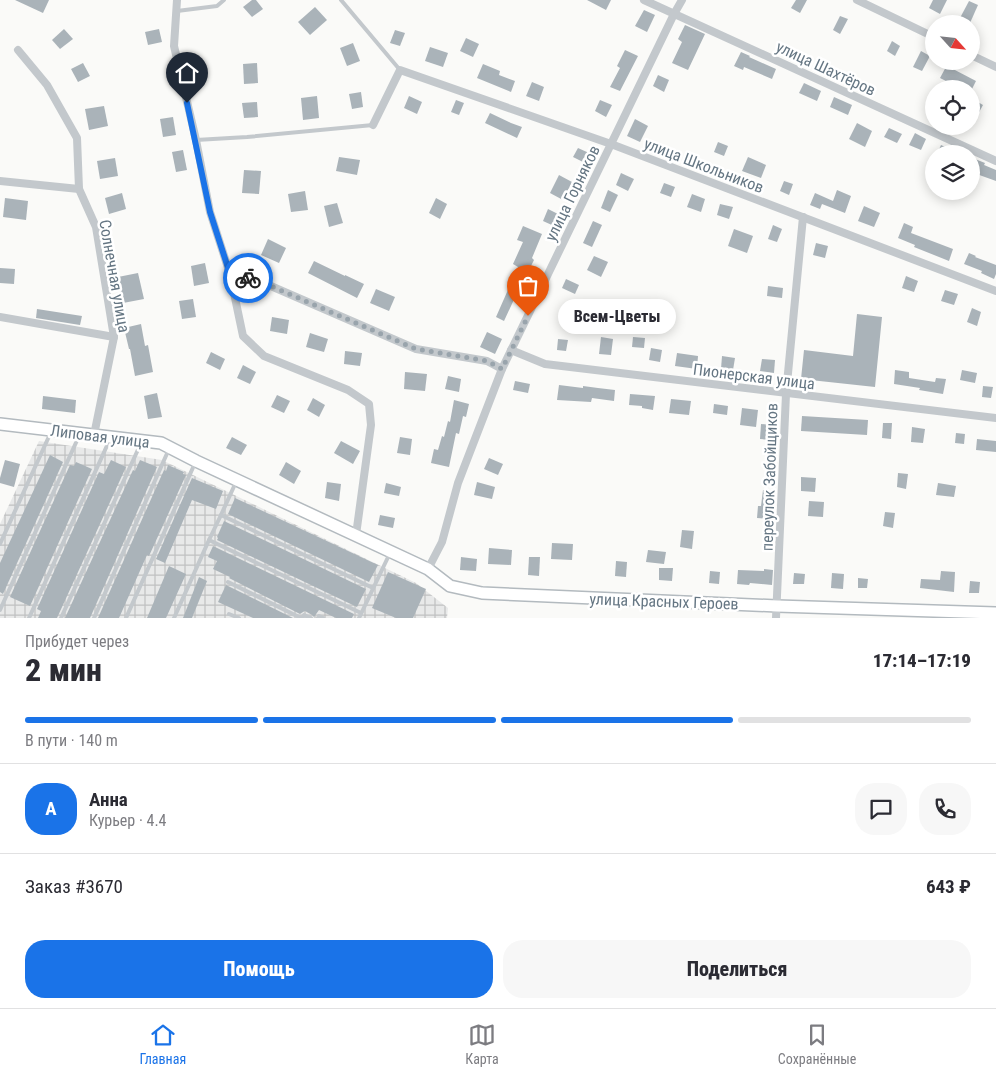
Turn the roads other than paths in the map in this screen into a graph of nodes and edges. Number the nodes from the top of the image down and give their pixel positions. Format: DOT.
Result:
graph roads {
  1 [pos="177,0"];
  2 [pos="224,0"];
  3 [pos="341,0"];
  4 [pos="644,0"];
  5 [pos="682,0"];
  6 [pos="857,0"];
  7 [pos="177,11"];
  8 [pos="674,14"];
  9 [pos="925,33"];
  10 [pos="18,50"];
  11 [pos="980,59"];
  12 [pos="996,67"];
  13 [pos="400,70"];
  14 [pos="373,125"];
  15 [pos="196,140"];
  16 [pos="611,144"];
  17 [pos="996,161"];
  18 [pos="0,181"];
  19 [pos="79,189"];
  20 [pos="803,218"];
  21 [pos="230,274"];
  22 [pos="996,292"];
  23 [pos="0,317"];
  24 [pos="114,337"];
  25 [pos="511,350"];
  26 [pos="502,369"];
  27 [pos="786,394"];
  28 [pos="996,418"];
  29 [pos="0,424"];
  30 [pos="52,430"];
  31 [pos="80,434"];
  32 [pos="94,435"];
  33 [pos="111,437"];
  34 [pos="141,441"];
  35 [pos="170,447"];
  36 [pos="196,461"];
  37 [pos="237,480"];
  38 [pos="221,515"];
  39 [pos="356,535"];
  40 [pos="209,540"];
  41 [pos="0,544"];
  42 [pos="391,551"];
  43 [pos="428,569"];
  44 [pos="228,582"];
  45 [pos="373,588"];
  46 [pos="777,606"];
  47 [pos="0,610"];
  48 [pos="996,612"];
  49 [pos="361,613"];
  50 [pos="230,614"];
  51 [pos="29,618"];
  52 [pos="61,618"];
  53 [pos="94,618"];
  54 [pos="126,618"];
  55 [pos="174,618"];
  56 [pos="239,618"];
  57 [pos="302,618"];
  58 [pos="311,618"];
  59 [pos="318,618"];
  60 [pos="323,618"];
  61 [pos="359,618"];
  62 [pos="776,618"];
  1 -- 7 [label="street"];
  2 -- 7 [label="lane"];
  3 -- 13 [label="lane"];
  4 -- 8 [label="street, улица Шахтёров"];
  5 -- 8 [label="street, улица Горняков"];
  6 -- 9 [label="street"];
  7 -- 15 [label="street"];
  8 -- 16 [label="street, улица Горняков"];
  8 -- 17 [label="street, улица Шахтёров"];
  10 -- 19 [label="street, Солнечная улица"];
  11 -- 12 [label="street"];
  13 -- 14 [label="street"];
  13 -- 16 [label="street, улица Школьников"];
  14 -- 15 [label="lane"];
  15 -- 21 [label="street"];
  16 -- 20 [label="street, улица Школьников"];
  16 -- 25 [label="street, улица Горняков"];
  18 -- 19 [label="street"];
  19 -- 24 [label="street, Солнечная улица"];
  20 -- 22 [label="street, улица Школьников"];
  20 -- 27 [label="street, переулок Забойщиков"];
  21 -- 26 [label="street"];
  21 -- 39 [label="street"];
  23 -- 24 [label="street"];
  24 -- 32 [label="street, Солнечная улица"];
  25 -- 26 [label="street, улица Горняков"];
  25 -- 27 [label="street, Пионерская улица"];
  26 -- 43 [label="street, улица Горняков"];
  27 -- 28 [label="street, Пионерская улица"];
  27 -- 46 [label="street, переулок Забойщиков"];
  29 -- 30 [label="main road, Липовая улица"];
  30 -- 31 [label="main road, Липовая улица"];
  30 -- 41 [label="lane"];
  31 -- 32 [label="main road, Липовая улица"];
  31 -- 47 [label="lane"];
  32 -- 33 [label="main road, Липовая улица"];
  33 -- 34 [label="main road, Липовая улица"];
  33 -- 51 [label="lane"];
  34 -- 35 [label="main road, Липовая улица"];
  34 -- 52 [label="lane"];
  35 -- 36 [label="main road, Липовая улица"];
  35 -- 53 [label="lane"];
  36 -- 37 [label="main road, Липовая улица"];
  36 -- 54 [label="lane"];
  37 -- 38 [label="lane"];
  37 -- 39 [label="main road, Липовая улица"];
  38 -- 40 [label="lane"];
  38 -- 45 [label="lane"];
  39 -- 42 [label="main road, улица Красных Героев"];
  40 -- 49 [label="lane"];
  40 -- 55 [label="lane"];
  42 -- 43 [label="main road, улица Красных Героев"];
  42 -- 45 [label="lane"];
  43 -- 46 [label="main road, улица Красных Героев"];
  44 -- 57 [label="lane"];
  45 -- 49 [label="lane"];
  46 -- 48 [label="main road, улица Красных Героев"];
  46 -- 62 [label="street, переулок Забойщиков"];
  49 -- 61 [label="lane"];
  50 -- 56 [label="lane"];
  57 -- 58 [label="lane"];
  59 -- 60 [label="lane"];
}
